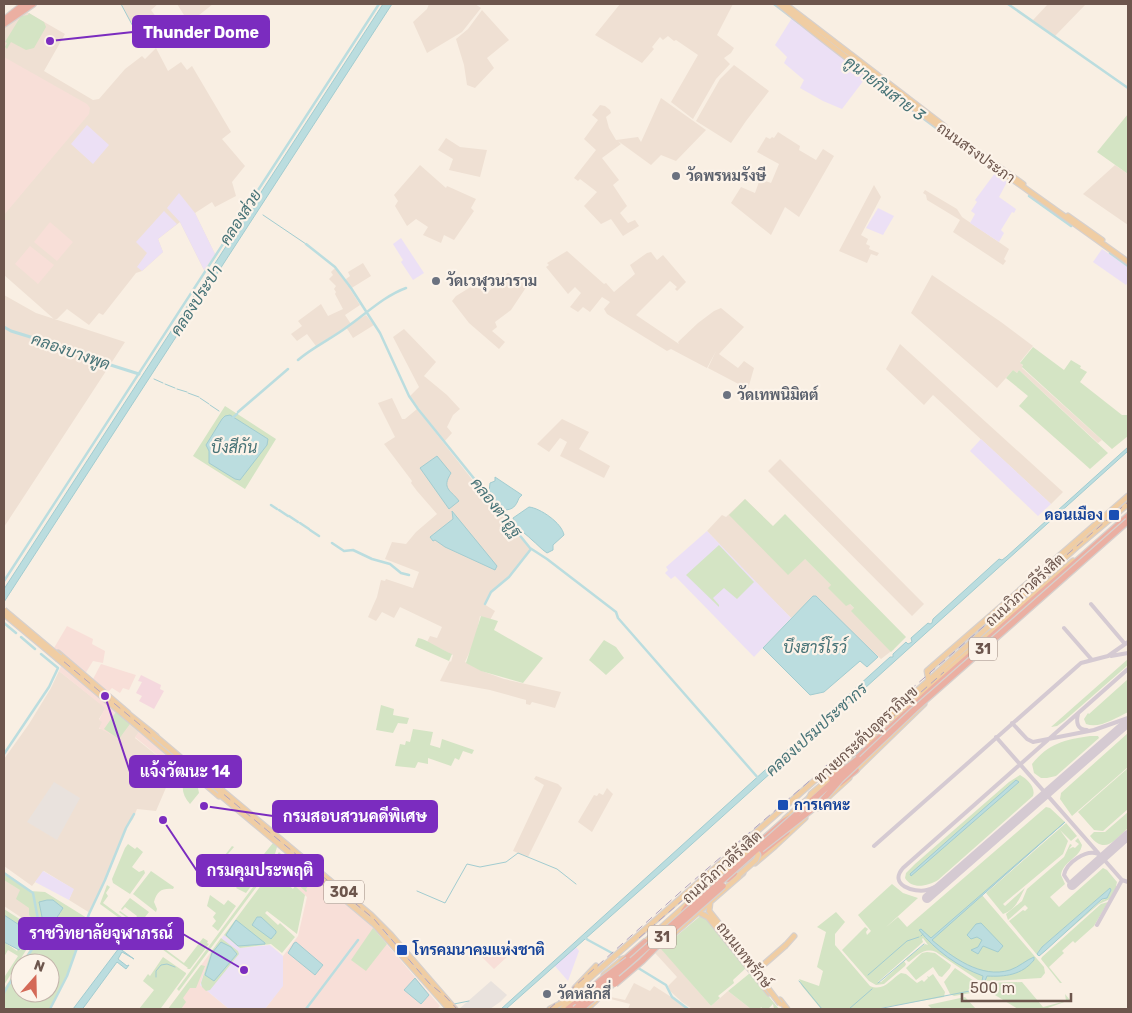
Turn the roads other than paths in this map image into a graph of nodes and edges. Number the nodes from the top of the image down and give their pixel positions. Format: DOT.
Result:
graph roads {
  1 [pos="24,4"];
  2 [pos="33,4"];
  3 [pos="779,4"];
  4 [pos="785,4"];
  5 [pos="4,20"];
  6 [pos="4,24"];
  7 [pos="1128,260"];
  8 [pos="1128,496"];
  9 [pos="1128,504"];
  10 [pos="1128,520"];
  11 [pos="1049,564"];
  12 [pos="1054,569"];
  13 [pos="1041,571"];
  14 [pos="1046,576"];
  15 [pos="1027,587"];
  16 [pos="4,609"];
  17 [pos="4,615"];
  18 [pos="16,618"];
  19 [pos="12,623"];
  20 [pos="36,634"];
  21 [pos="31,639"];
  22 [pos="59,658"];
  23 [pos="83,678"];
  24 [pos="930,684"];
  25 [pos="924,703"];
  26 [pos="126,712"];
  27 [pos="129,719"];
  28 [pos="894,723"];
  29 [pos="153,737"];
  30 [pos="870,743"];
  31 [pos="178,754"];
  32 [pos="862,756"];
  33 [pos="175,759"];
  34 [pos="852,760"];
  35 [pos="187,761"];
  36 [pos="183,766"];
  37 [pos="193,766"];
  38 [pos="188,770"];
  39 [pos="856,770"];
  40 [pos="844,780"];
  41 [pos="810,804"];
  42 [pos="246,813"];
  43 [pos="783,822"];
  44 [pos="767,835"];
  45 [pos="282,847"];
  46 [pos="289,847"];
  47 [pos="742,866"];
  48 [pos="732,878"];
  49 [pos="336,888"];
  50 [pos="342,894"];
  51 [pos="693,899"];
  52 [pos="712,900"];
  53 [pos="684,911"];
  54 [pos="696,914"];
  55 [pos="710,915"];
  56 [pos="794,936"];
  57 [pos="394,938"];
  58 [pos="645,942"];
  59 [pos="652,943"];
  60 [pos="393,945"];
  61 [pos="628,962"];
  62 [pos="429,984"];
  63 [pos="578,989"];
  64 [pos="584,1008"];
  65 [pos="783,1008"];
  66 [pos="451,1009"];
  67 [pos="550,1009"];
  68 [pos="569,1009"];
  1 -- 5 [label="highway"];
  2 -- 6 [label="highway"];
  3 -- 7 [label="main road, ถนนสรงประภา"];
  4 -- 7 [label="main road, ถนนสรงประภา"];
  8 -- 11 [label="main road"];
  9 -- 12 [label="main road"];
  10 -- 24 [label="highway, ถนนวิภาวดีรังสิต / 31"];
  10 -- 25 [label="highway, ถนนวิภาวดีรังสิต / 31"];
  10 -- 32 [label="highway, ทางยกระดับอุตราภิมุข / 31, bridge"];
  10 -- 40 [label="highway, ทางยกระดับอุตราภิมุข / 31, bridge"];
  11 -- 12 [label="main road"];
  11 -- 13 [label="main road"];
  12 -- 14 [label="main road"];
  13 -- 14 [label="main road"];
  13 -- 15 [label="main road"];
  14 -- 15 [label="main road"];
  15 -- 24 [label="main road"];
  15 -- 24 [label="main road"];
  16 -- 18 [label="main road, 304"];
  16 -- 22 [label="main road, 304, bridge"];
  17 -- 19 [label="main road, 304"];
  17 -- 22 [label="main road, 304, bridge"];
  18 -- 19 [label="main road"];
  18 -- 20 [label="main road, 304"];
  19 -- 21 [label="main road, 304"];
  20 -- 21 [label="main road"];
  20 -- 23 [label="main road, 304"];
  21 -- 23 [label="main road, 304"];
  22 -- 23 [label="main road, 304"];
  23 -- 26 [label="main road, 304"];
  23 -- 27 [label="main road, 304"];
  24 -- 28 [label="highway, ถนนวิภาวดีรังสิต / 31"];
  24 -- 30 [label="main road, ถนนวิภาวดีรังสิต"];
  24 -- 63 [label="main road"];
  25 -- 39 [label="main road, ถนนวิภาวดีรังสิต / 31"];
  25 -- 47 [label="highway, ถนนวิภาวดีรังสิต / 31"];
  26 -- 29 [label="main road, 304"];
  26 -- 31 [label="main road, 304"];
  27 -- 29 [label="main road, 304"];
  27 -- 33 [label="main road, 304"];
  28 -- 30 [label="highway, 31"];
  28 -- 43 [label="highway, ถนนวิภาวดีรังสิต / 31"];
  29 -- 42 [label="main road, 304, bridge"];
  30 -- 34 [label="main road, ถนนวิภาวดีรังสิต / 31"];
  31 -- 33 [label="main road"];
  31 -- 35 [label="main road, 304"];
  32 -- 41 [label="highway, bridge"];
  32 -- 59 [label="highway, ทางยกระดับอุตราภิมุข / 31, bridge"];
  33 -- 36 [label="main road, 304"];
  34 -- 41 [label="main road, bridge"];
  34 -- 43 [label="main road, ถนนวิภาวดีรังสิต / 31"];
  35 -- 36 [label="main road"];
  35 -- 37 [label="main road, 304"];
  36 -- 38 [label="main road, 304"];
  37 -- 38 [label="main road"];
  37 -- 42 [label="main road, 304"];
  38 -- 42 [label="main road, 304"];
  39 -- 40 [label="main road, ถนนวิภาวดีรังสิต / 31"];
  39 -- 48 [label="highway"];
  40 -- 41 [label="main road, bridge"];
  40 -- 52 [label="main road, ถนนวิภาวดีรังสิต / 31"];
  40 -- 64 [label="highway, ทางยกระดับอุตราภิมุข / 31, bridge"];
  42 -- 45 [label="main road, 304"];
  42 -- 46 [label="main road, 304"];
  43 -- 44 [label="highway, ถนนวิภาวดีรังสิต / 31"];
  44 -- 51 [label="main road, ถนนวิภาวดีรังสิต / 31"];
  44 -- 53 [label="highway, ถนนวิภาวดีรังสิต / 31"];
  45 -- 46 [label="main road"];
  45 -- 49 [label="main road, 304"];
  46 -- 49 [label="main road, 304"];
  47 -- 48 [label="highway"];
  47 -- 61 [label="highway, ถนนวิภาวดีรังสิต / 31"];
  48 -- 64 [label="highway, bridge"];
  49 -- 50 [label="main road, 304"];
  50 -- 57 [label="main road, 304"];
  50 -- 60 [label="main road, 304"];
  51 -- 53 [label="highway"];
  51 -- 54 [label="main road, bridge"];
  51 -- 58 [label="main road, ถนนวิภาวดีรังสิต / 31"];
  52 -- 54 [label="main road, ถนนวิภาวดีรังสิต / 31"];
  52 -- 55 [label="main road, ถนนเทพรักษ์"];
  53 -- 61 [label="highway, ถนนวิภาวดีรังสิต / 31"];
  54 -- 55 [label="main road, ถนนเทพรักษ์"];
  54 -- 61 [label="main road, ถนนวิภาวดีรังสิต / 31"];
  55 -- 65 [label="main road, ถนนเทพรักษ์"];
  56 -- 65 [label="main road, bridge"];
  57 -- 60 [label="main road"];
  57 -- 62 [label="main road, 304"];
  58 -- 61 [label="highway"];
  59 -- 68 [label="highway, ทางยกระดับอุตราภิมุข / 31, bridge"];
  59 -- 68 [label="highway, bridge"];
  60 -- 62 [label="main road, 304"];
  61 -- 63 [label="main road, ถนนวิภาวดีรังสิต / 31"];
  61 -- 64 [label="highway, ถนนวิภาวดีรังสิต / 31"];
  61 -- 68 [label="highway, ถนนวิภาวดีรังสิต / 31"];
  61 -- 68 [label="highway, bridge"];
  62 -- 66 [label="main road, 304"];
  63 -- 67 [label="main road"];
  63 -- 68 [label="main road, ถนนวิภาวดีรังสิต / 31"];
}
